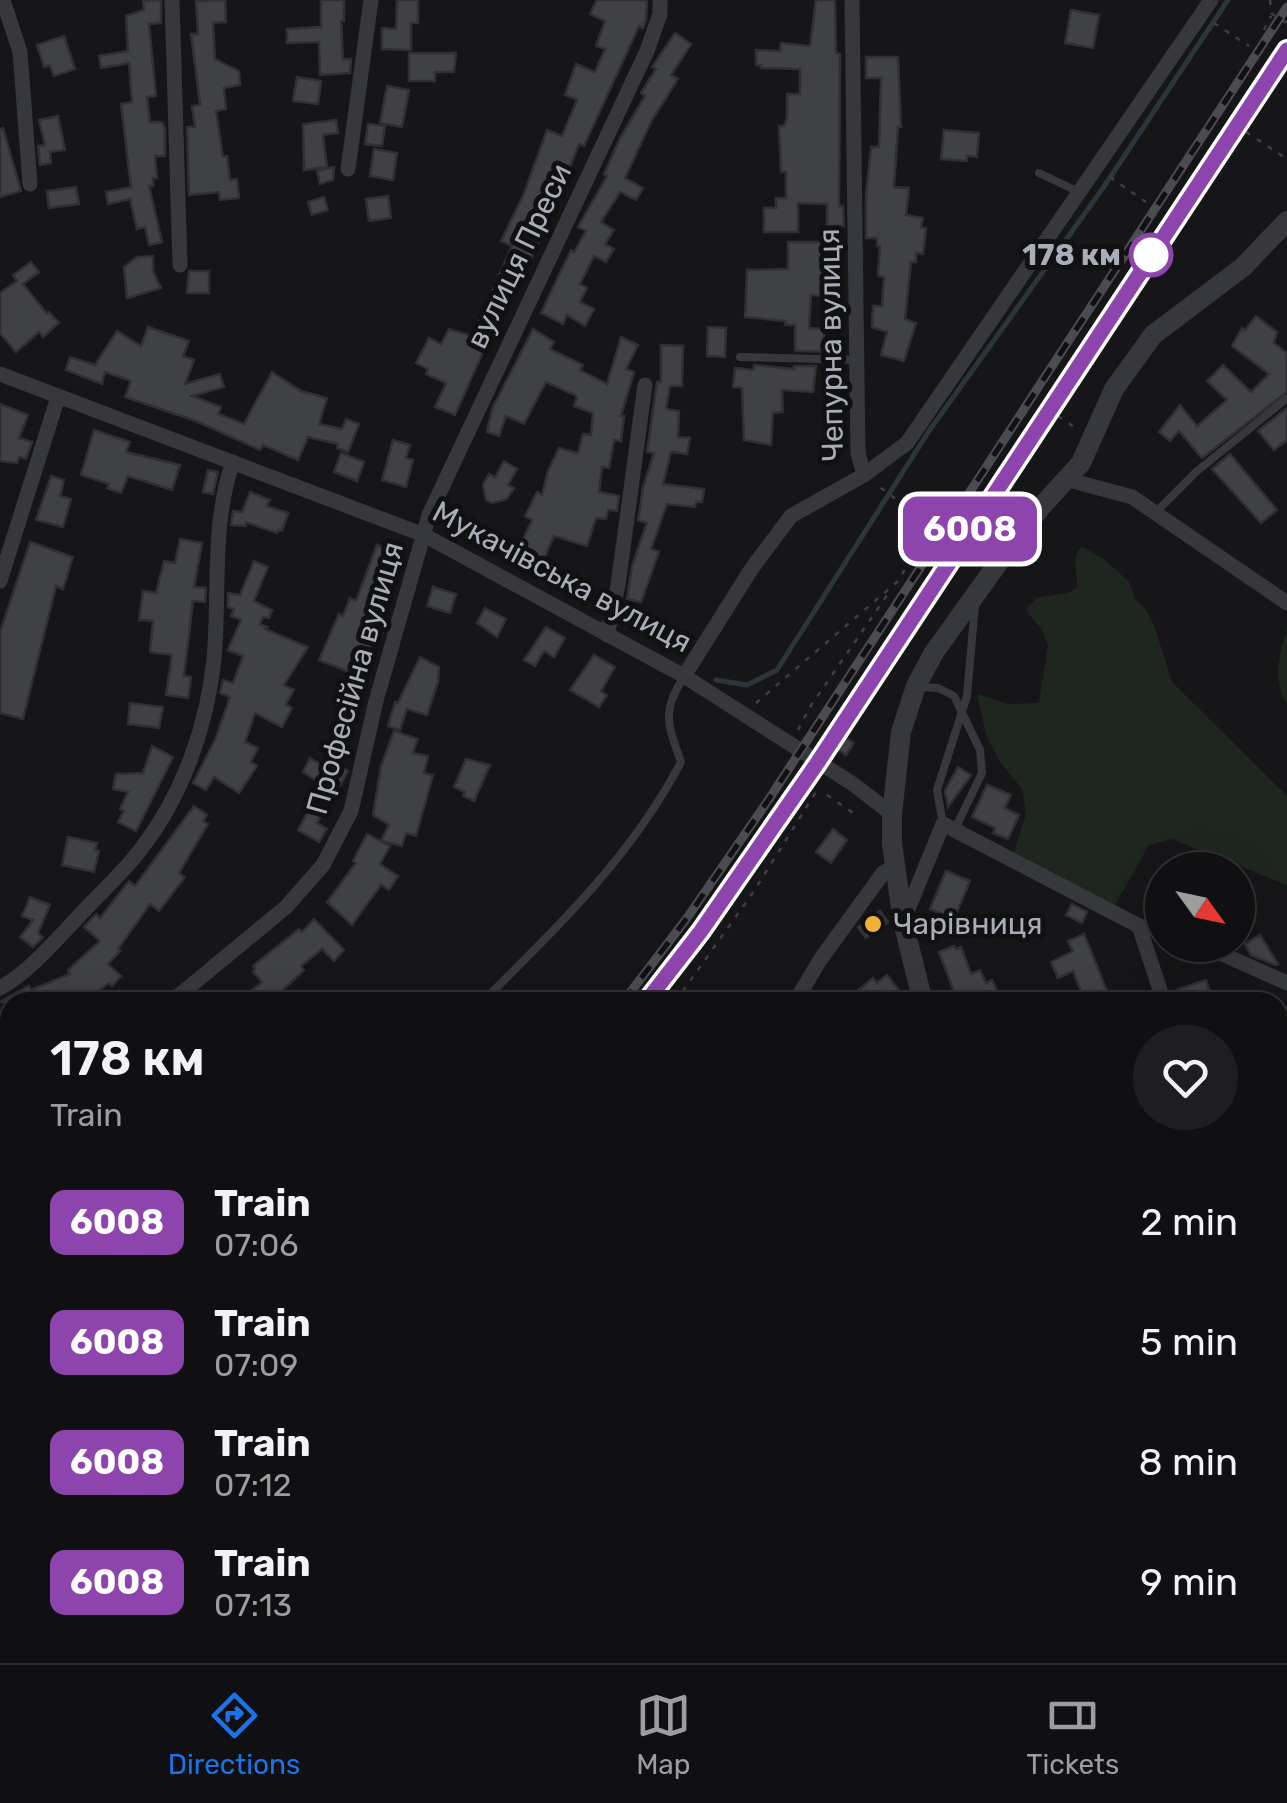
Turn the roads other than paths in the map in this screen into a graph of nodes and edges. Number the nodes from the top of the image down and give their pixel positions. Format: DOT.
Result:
graph roads {
  1 [pos="3,0"];
  2 [pos="172,0"];
  3 [pos="371,0"];
  4 [pos="660,0"];
  5 [pos="852,0"];
  6 [pos="1204,4"];
  7 [pos="348,169"];
  8 [pos="1038,172"];
  9 [pos="30,184"];
  10 [pos="1081,193"];
  11 [pos="1287,220"];
  12 [pos="180,265"];
  13 [pos="740,357"];
  14 [pos="858,360"];
  15 [pos="0,374"];
  16 [pos="644,385"];
  17 [pos="58,396"];
  18 [pos="1286,399"];
  19 [pos="233,462"];
  20 [pos="864,474"];
  21 [pos="1069,480"];
  22 [pos="1156,511"];
  23 [pos="424,535"];
  24 [pos="0,581"];
  25 [pos="975,596"];
  26 [pos="1287,603"];
  27 [pos="607,634"];
  28 [pos="684,676"];
  29 [pos="916,686"];
  30 [pos="962,711"];
  31 [pos="892,814"];
  32 [pos="949,827"];
  33 [pos="894,866"];
  34 [pos="903,922"];
  35 [pos="1139,926"];
  36 [pos="1145,928"];
  37 [pos="1241,962"];
  38 [pos="1287,982"];
  39 [pos="0,988"];
  40 [pos="182,992"];
  41 [pos="492,992"];
  42 [pos="802,992"];
  43 [pos="920,992"];
  44 [pos="1161,992"];
  1 -- 9 [label="street"];
  2 -- 12 [label="street"];
  3 -- 7 [label="street"];
  4 -- 23 [label="street, вулиця Преси"];
  5 -- 14 [label="street, Чепурна вулиця"];
  6 -- 10 [label="street"];
  8 -- 10 [label="lane"];
  10 -- 20 [label="street"];
  11 -- 21 [label="street"];
  13 -- 14 [label="lane"];
  14 -- 20 [label="street, Чепурна вулиця"];
  15 -- 17 [label="street, Мукачівська вулиця"];
  16 -- 27 [label="street"];
  17 -- 19 [label="street, Мукачівська вулиця"];
  17 -- 24 [label="street"];
  18 -- 22 [label="lane"];
  19 -- 23 [label="street, Мукачівська вулиця"];
  19 -- 39 [label="street"];
  20 -- 28 [label="street, Чепурна вулиця"];
  21 -- 22 [label="street"];
  21 -- 25 [label="street"];
  22 -- 26 [label="street"];
  23 -- 27 [label="street, Мукачівська вулиця"];
  23 -- 40 [label="street, Професійна вулиця"];
  25 -- 29 [label="street"];
  25 -- 30 [label="lane"];
  27 -- 28 [label="street, Мукачівська вулиця"];
  28 -- 31 [label="street, Мукачівська вулиця"];
  28 -- 41 [label="lane"];
  29 -- 30 [label="lane"];
  29 -- 31 [label="street"];
  30 -- 32 [label="lane"];
  30 -- 32 [label="lane"];
  31 -- 33 [label="street"];
  32 -- 34 [label="street"];
  32 -- 35 [label="street"];
  33 -- 34 [label="street"];
  33 -- 42 [label="street"];
  34 -- 43 [label="street"];
  35 -- 36 [label="street"];
  35 -- 44 [label="street"];
  37 -- 38 [label="street"];
}
